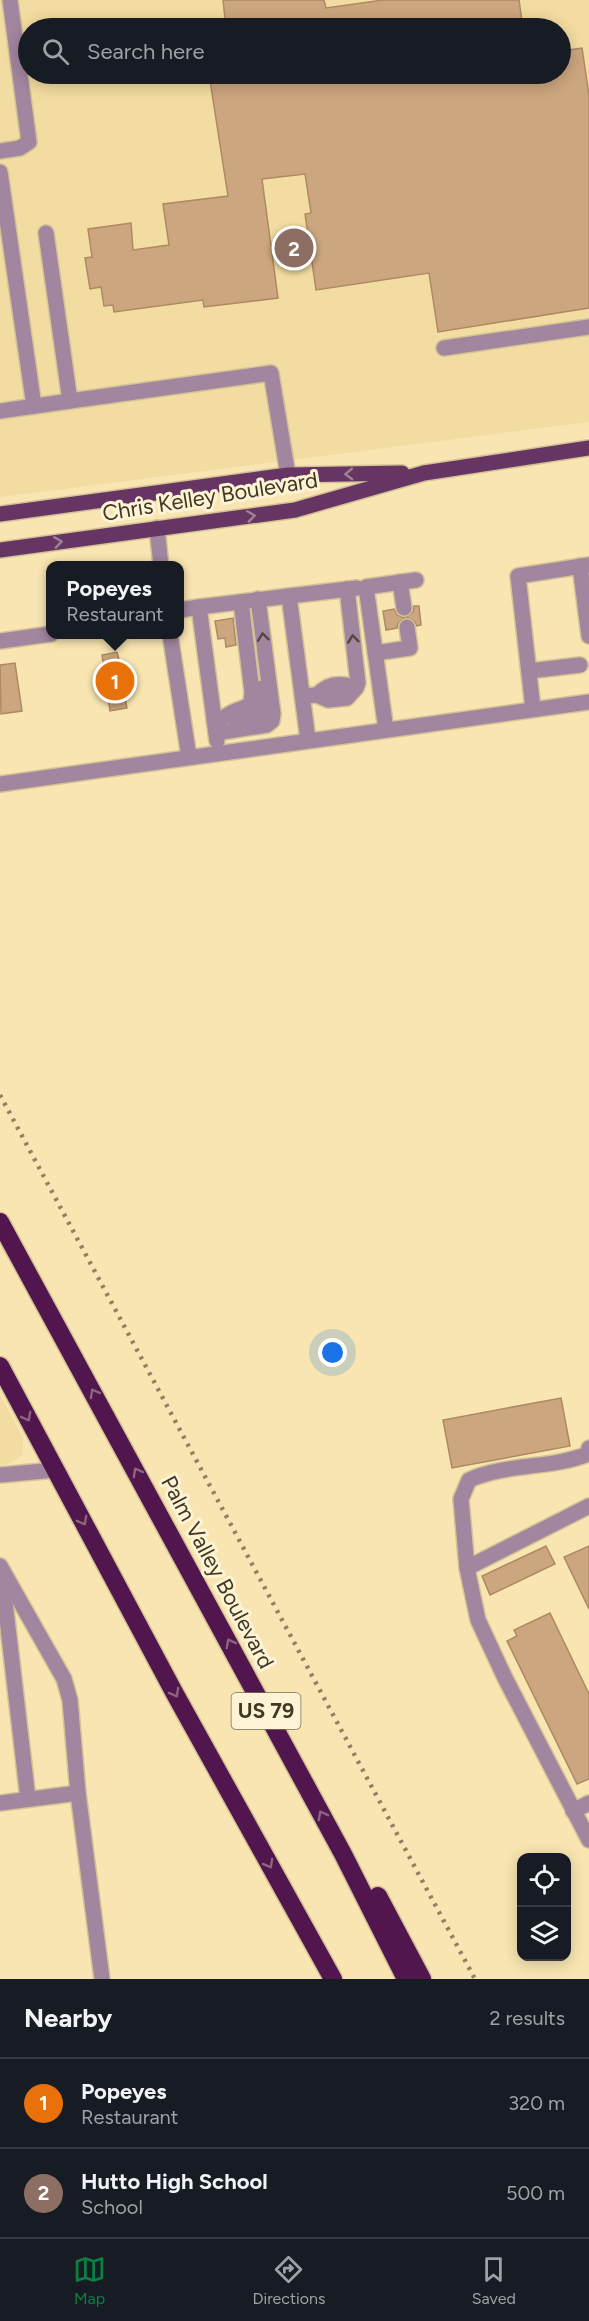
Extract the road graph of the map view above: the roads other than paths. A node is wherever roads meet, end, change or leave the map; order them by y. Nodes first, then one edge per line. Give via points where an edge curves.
1 (10, 0) edge
2 (18, 60) edge
3 (21, 84) edge
4 (0, 151) edge
5 (0, 172) edge
6 (46, 233) dead end
7 (589, 327) edge
8 (444, 348) dead end
9 (70, 401) junction
10 (34, 406) junction
11 (0, 411) edge
12 (589, 448) edge
13 (424, 472) junction
14 (288, 475) junction
15 (0, 514) edge
16 (157, 528) junction
17 (0, 550) edge
18 (160, 561) edge
19 (585, 566) edge
20 (366, 587) junction
21 (347, 589) junction
22 (289, 596) junction
23 (258, 599) junction
24 (241, 602) junction
25 (198, 608) junction
26 (405, 608) dead end
27 (184, 610) edge
28 (407, 627) dead end
29 (46, 635) edge
30 (589, 636) edge
31 (171, 639) edge
32 (0, 641) edge
33 (375, 653) junction
34 (580, 665) dead end
35 (529, 671) junction
36 (310, 695) junction
37 (589, 702) edge
38 (533, 709) junction
39 (219, 724) junction
40 (386, 730) junction
41 (308, 740) junction
42 (219, 753) junction
43 (189, 757) junction
44 (0, 784) edge
45 (0, 1222) edge
46 (0, 1366) edge
47 (589, 1452) edge
48 (55, 1470) junction
49 (0, 1475) edge
50 (589, 1506) edge
51 (1, 1567) edge
52 (467, 1568) junction
53 (78, 1793) junction
54 (28, 1799) junction
55 (0, 1803) edge
56 (589, 1803) edge
57 (573, 1811) junction
58 (589, 1840) edge
59 (343, 1854) junction
60 (102, 1979) edge
61 (333, 1979) edge
62 (406, 1979) edge
63 (422, 1979) edge

1 - 2 street
3 - 4 street via 29,142 20,148
5 - 10 street
6 - 9 street
7 - 8 street
9 - 10 street
9 - 14 street via 271,373
10 - 11 street
12 - 13 main road, Chris Kelley Boulevard
13 -> 14 main road, Chris Kelley Boulevard
16 -> 13 main road, Chris Kelley Boulevard via 295,510
14 - 15 main road, Chris Kelley Boulevard
17 -> 16 main road, Chris Kelley Boulevard
16 - 18 street
19 - 30 street
19 - 35 street via 518,576
20 - 21 street
20 - 26 street via 408,581
20 - 33 street
21 - 22 street
36 -> 21 street via 328,700 347,698 358,683
22 - 23 street
22 - 36 street
23 - 24 street
39 -> 23 street via 267,725 272,721
24 - 25 street
24 - 39 street via 251,703
25 - 27 street
25 - 39 street
28 - 33 street via 410,648
29 - 32 street
31 - 43 street
33 - 40 street
34 - 35 street
35 - 38 street
36 - 41 street
37 - 38 street
38 - 40 street
39 - 42 street
40 - 41 street
41 - 42 street
42 - 43 street
43 - 44 street
59 -> 45 highway, Palm Valley Boulevard / US 79
46 -> 48 highway, US 79
47 - 52 street via 568,1462 488,1471 469,1480 460,1499
48 - 49 street
48 -> 61 highway, US 79
50 - 52 street
51 - 53 street via 64,1679 70,1700
51 - 54 street
52 - 57 street via 478,1620
53 - 54 street
53 - 60 street
54 - 55 street
56 - 57 street
57 - 58 street
59 - 62 highway, Palm Valley Boulevard / US 79
59 - 63 highway via 373,1887

